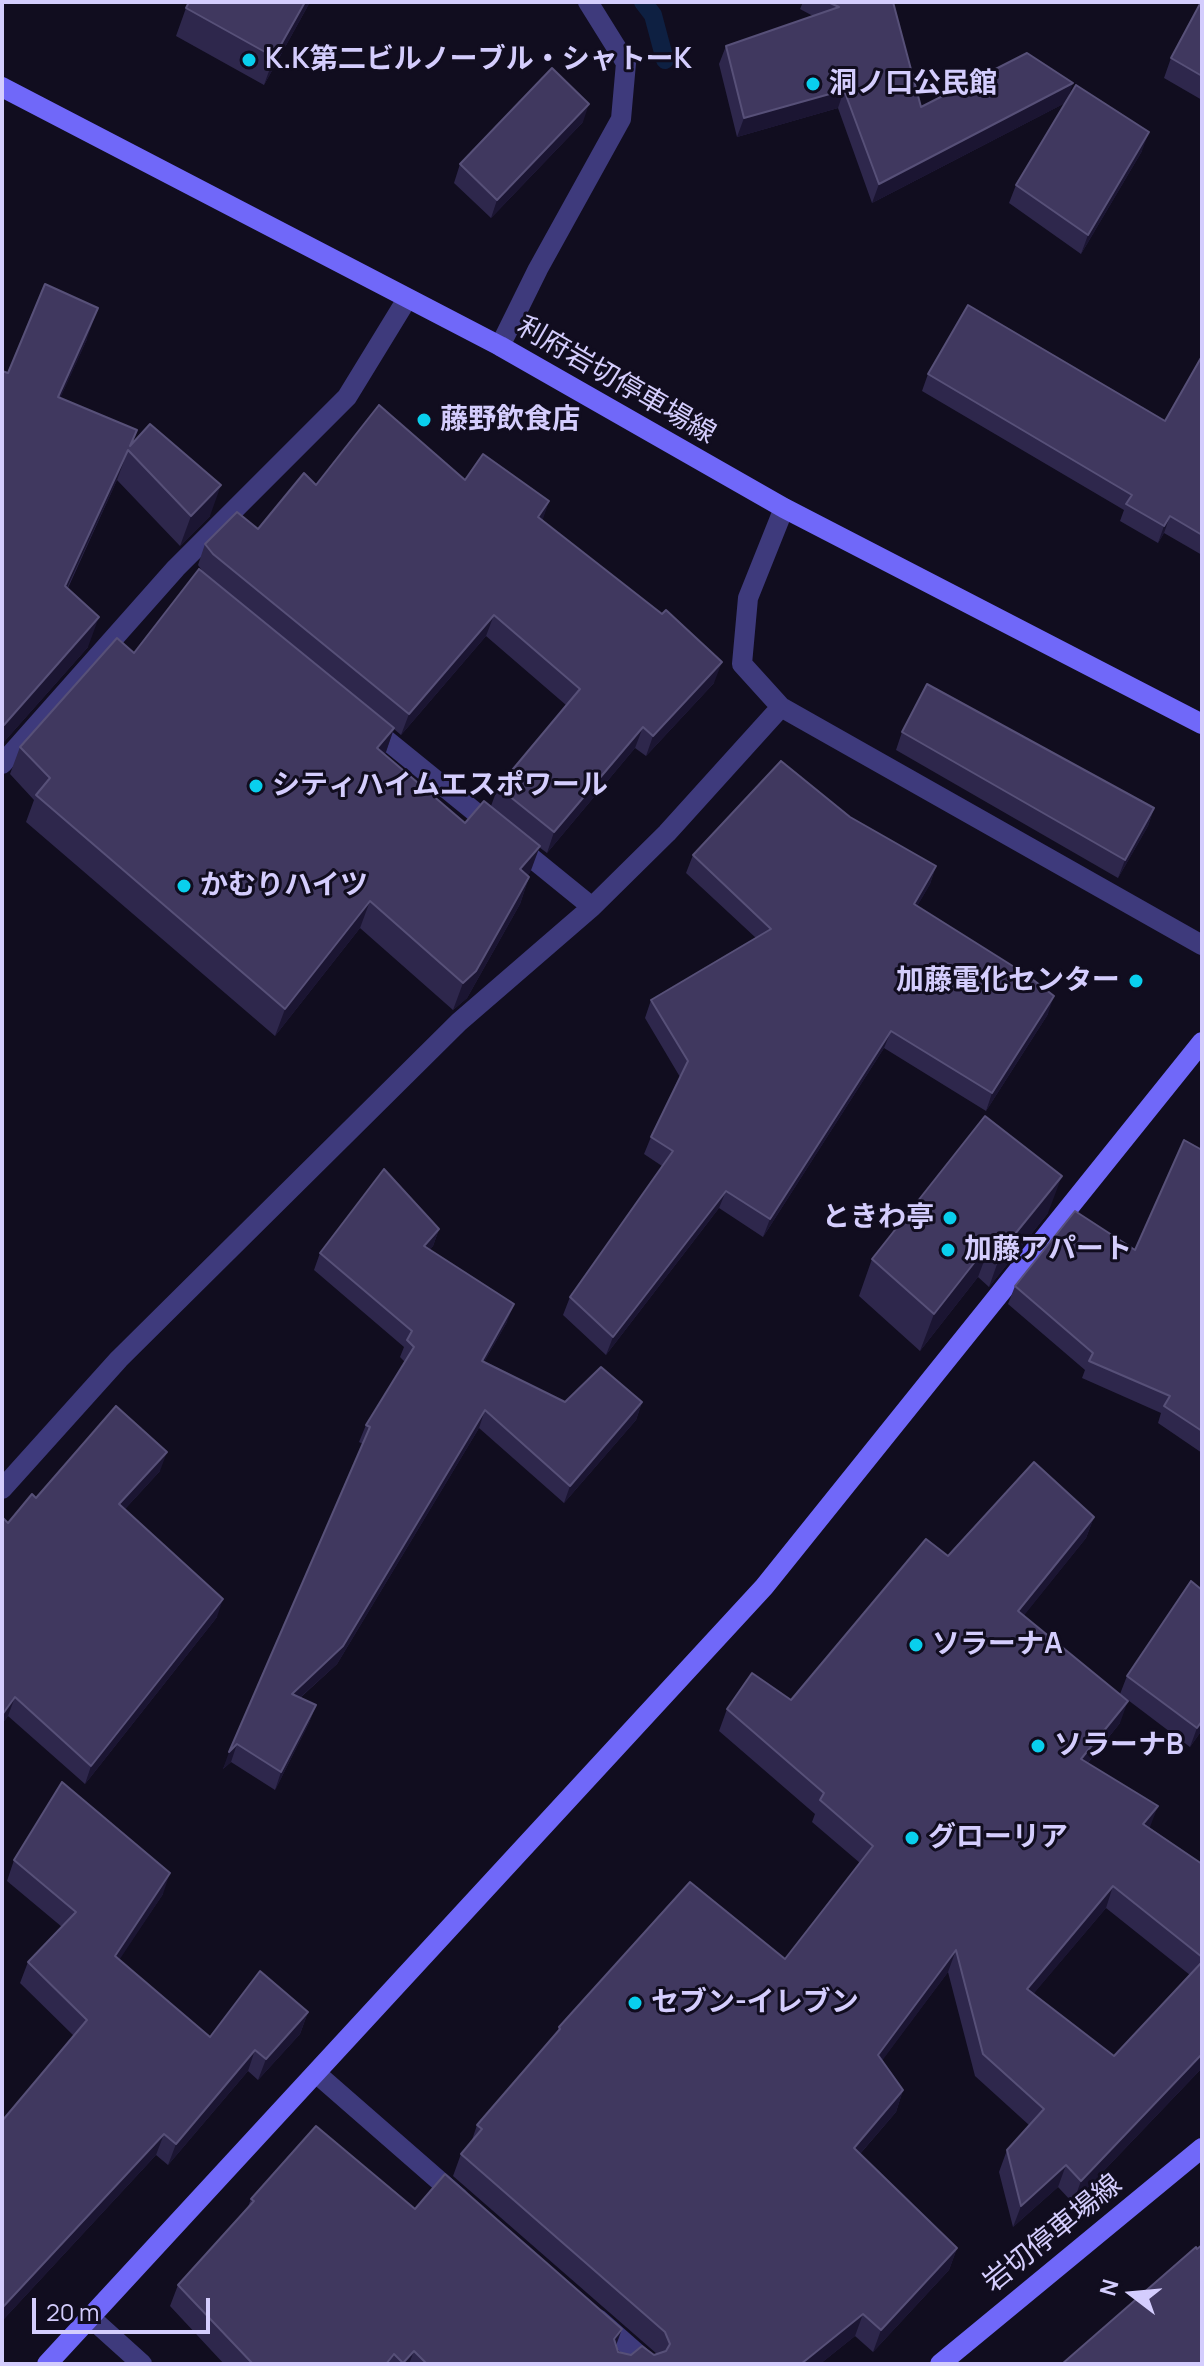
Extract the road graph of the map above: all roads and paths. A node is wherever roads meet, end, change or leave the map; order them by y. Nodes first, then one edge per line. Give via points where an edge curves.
1 (588, 2) edge
2 (2, 87) edge
3 (407, 299) junction
4 (500, 346) junction
5 (784, 508) junction
6 (781, 707) junction
7 (347, 708) edge
8 (1202, 724) edge
9 (2, 764) edge
10 (592, 907) junction
11 (1202, 945) edge
12 (1202, 1042) edge
13 (2, 1489) edge
14 (317, 2074) junction
15 (1202, 2148) edge
16 (470, 2207) edge
17 (587, 2309) edge
18 (91, 2318) junction
19 (634, 2359) edge
20 (47, 2364) edge
21 (142, 2364) edge
22 (940, 2364) edge

1 - 4 street via 626,63 621,119
2 - 3 street, 利府岩切停車場線
3 - 4 street, 利府岩切停車場線
3 - 9 street via 347,397
4 - 5 street, 利府岩切停車場線
5 - 6 street via 748,598 742,664
5 - 8 street, 利府岩切停車場線
6 - 10 street
6 - 11 street
7 - 10 street
10 - 13 street via 448,1033 119,1359
12 - 14 street via 764,1587
14 - 16 street
14 - 18 street
15 - 22 street, 岩切停車場線
17 - 19 street
18 - 20 street
18 - 21 street

